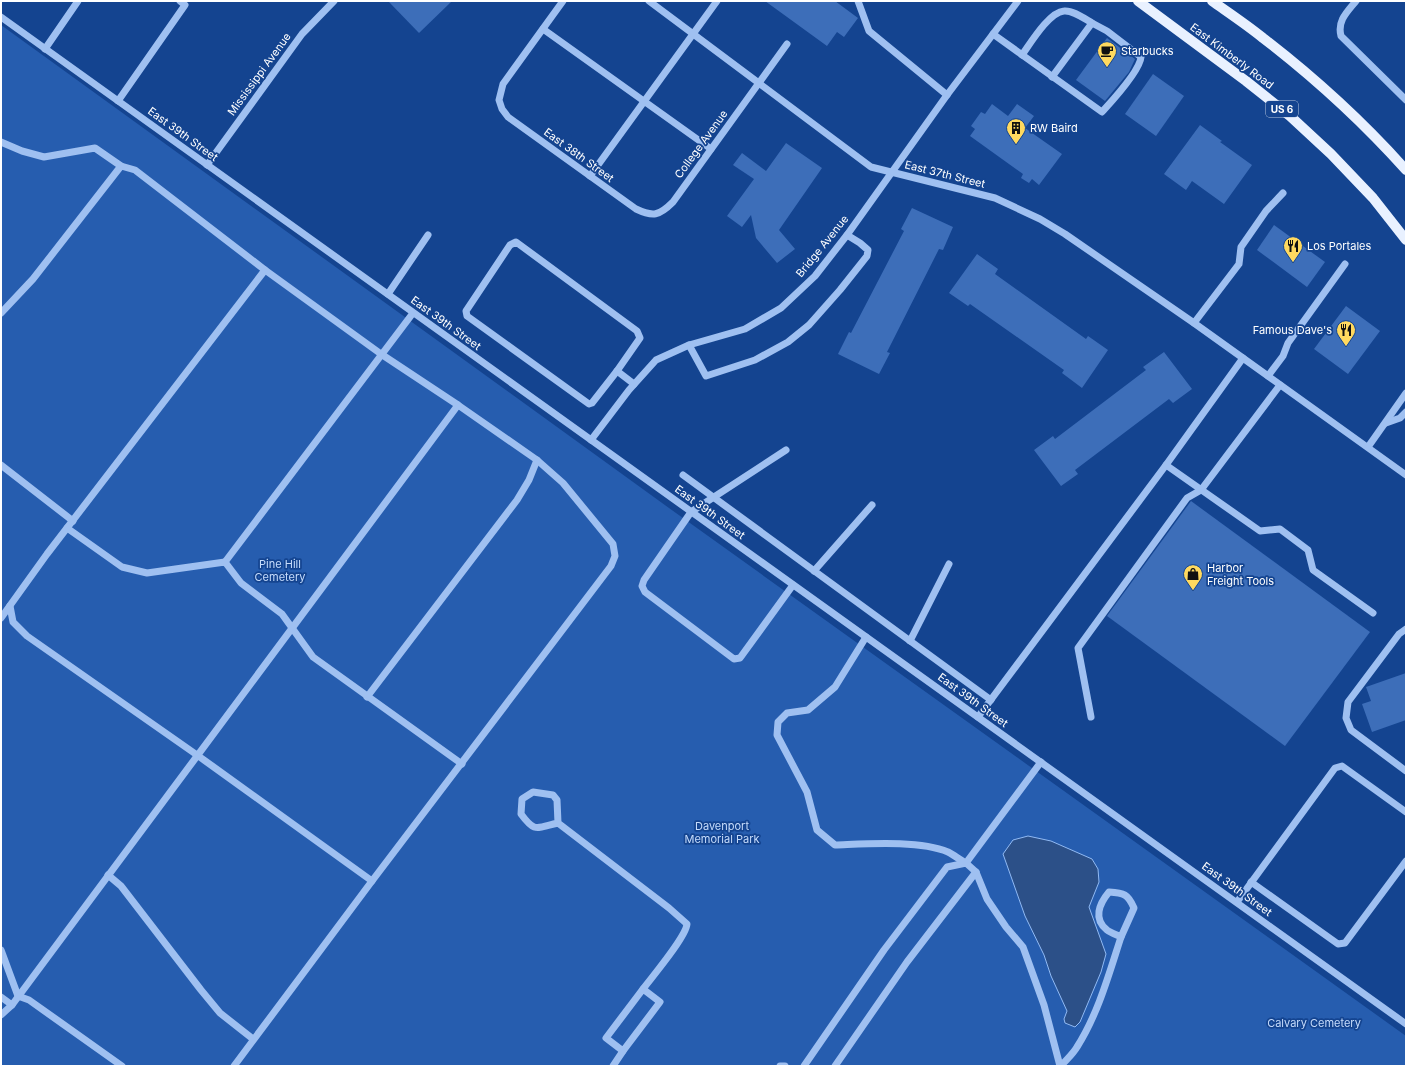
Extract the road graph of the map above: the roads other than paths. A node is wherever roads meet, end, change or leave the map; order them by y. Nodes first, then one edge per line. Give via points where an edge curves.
1 (78, 1) edge
2 (180, 1) edge
3 (334, 1) edge
4 (563, 1) edge
5 (649, 1) edge
6 (717, 1) edge
7 (858, 1) edge
8 (1018, 1) edge
9 (1138, 1) edge
10 (1212, 1) edge
11 (1356, 1) edge
12 (1, 17) edge
13 (1092, 23) junction
14 (543, 29) junction
15 (693, 34) junction
16 (993, 34) junction
17 (787, 44) dead end
18 (45, 49) junction
19 (1022, 55) junction
20 (1052, 77) junction
21 (759, 82) junction
22 (947, 95) junction
23 (1406, 100) edge
24 (118, 101) junction
25 (645, 101) junction
26 (1, 142) edge
27 (711, 148) junction
28 (207, 165) junction
29 (121, 166) junction
30 (1406, 170) edge
31 (892, 172) junction
32 (590, 176) junction
33 (1283, 193) dead end
34 (656, 215) joint
35 (428, 235) dead end
36 (847, 235) junction
37 (1406, 240) edge
38 (1345, 264) dead end
39 (265, 270) junction
40 (388, 294) junction
41 (2, 311) edge
42 (413, 313) junction
43 (1194, 323) junction
44 (690, 345) junction
45 (381, 354) junction
46 (1243, 358) junction
47 (617, 371) junction
48 (1268, 376) junction
49 (634, 384) junction
50 (1280, 385) junction
51 (1406, 393) edge
52 (458, 405) junction
53 (1406, 412) edge
54 (1386, 423) junction
55 (591, 440) junction
56 (1368, 447) junction
57 (786, 450) dead end
58 (537, 460) junction
59 (1, 465) edge
60 (1166, 465) junction
61 (683, 475) dead end
62 (1406, 475) edge
63 (1201, 490) junction
64 (713, 498) junction
65 (872, 505) dead end
66 (691, 512) junction
67 (73, 521) junction
68 (67, 528) junction
69 (225, 562) junction
70 (949, 564) dead end
71 (814, 571) junction
72 (793, 585) junction
73 (10, 606) junction
74 (1373, 613) dead end
75 (1, 618) edge
76 (292, 629) junction
77 (1406, 629) edge
78 (866, 637) junction
79 (910, 641) junction
80 (367, 697) junction
81 (991, 700) junction
82 (978, 717) junction
83 (1091, 717) dead end
84 (198, 755) junction
85 (1041, 762) junction
86 (462, 764) junction
87 (1406, 771) edge
88 (1406, 812) edge
89 (558, 823) junction
90 (1406, 861) edge
91 (966, 863) junction
92 (976, 872) junction
93 (108, 875) junction
94 (372, 881) junction
95 (1251, 882) junction
96 (1237, 902) junction
97 (1121, 938) junction
98 (1, 950) edge
99 (643, 989) junction
100 (18, 996) junction
101 (1, 997) edge
102 (12, 1005) junction
103 (1, 1015) edge
104 (1406, 1024) edge
105 (253, 1039) junction
106 (623, 1051) junction
107 (122, 1066) edge
108 (234, 1066) edge
109 (613, 1066) edge
110 (780, 1066) edge
111 (784, 1066) edge
112 (804, 1066) edge
113 (835, 1066) edge
114 (1061, 1066) edge

1 - 18 street
2 - 24 street via 184,5
3 - 28 street, Mississippi Avenue via 302,34
4 - 14 street
5 - 15 street, East 37th Street
6 - 15 street
7 - 22 street via 870,31
8 - 16 street, Bridge Avenue
9 - 37 main road, East Kimberly Road / US 6 via 1290,116 1373,198
10 - 30 main road via 1309,76 1383,144
11 - 23 street via 1342,20 1341,36
12 - 18 street, East 39th Street
13 - 19 street via 1071,12 1056,14 1047,21
13 - 20 street
13 - 20 street via 1107,30 1141,57 1140,63 1125,85 1102,112
14 - 25 street
14 - 32 street, East 38th Street via 503,84 498,100 508,117
15 - 21 street, East 37th Street
15 - 25 street
16 - 19 street
16 - 22 street, Bridge Avenue
17 - 21 street, College Avenue
18 - 24 street, East 39th Street
19 - 20 street
21 - 27 street, College Avenue
21 - 31 street, East 37th Street via 871,167
22 - 31 street, Bridge Avenue
24 - 28 street, East 39th Street
25 - 27 street
25 - 32 street
26 - 29 street via 44,158 95,148
27 - 34 street, College Avenue via 673,202 666,210
28 - 40 street, East 39th Street
29 - 39 street via 135,170
29 - 41 street via 33,280
31 - 36 street, Bridge Avenue
31 - 43 street, East 37th Street via 995,198 1040,219
32 - 34 street, East 38th Street via 636,210
33 - 43 street via 1266,211 1241,247 1239,264
35 - 40 street
36 - 44 street, Bridge Avenue via 815,276 781,308 745,329
36 - 44 street via 868,250 867,256 809,326 788,342 755,360 706,376
38 - 48 street via 1288,343 1283,356
39 - 45 street
39 - 67 street
40 - 42 street, East 39th Street
42 - 45 street
42 - 55 street, East 39th Street
43 - 46 street, East 37th Street
44 - 49 street, Bridge Avenue via 656,360
45 - 52 street
45 - 69 street
46 - 48 street, East 37th Street
46 - 60 street
47 - 47 street via 640,338 637,331 516,242 510,244 466,311 467,316 588,404 592,403
47 - 49 street
48 - 50 street, East 37th Street
49 - 55 street, Bridge Avenue
50 - 56 street, East 37th Street
50 - 63 street
51 - 54 street
52 - 58 street
52 - 76 street
53 - 54 street via 1400,418
54 - 56 street
55 - 66 street, East 39th Street
56 - 62 street, East 37th Street
57 - 64 street
58 - 80 street via 517,500
58 - 86 street via 563,483 613,544 615,556 611,566
59 - 67 street
60 - 63 street
60 - 81 street
61 - 64 street
63 - 74 street via 1260,531 1280,529 1308,550 1313,570
63 - 83 street via 1187,498 1078,648
64 - 66 street
64 - 71 street
65 - 71 street
66 - 72 street, East 39th Street
66 - 72 street via 642,586 645,592 734,659 740,658
67 - 68 street
68 - 69 street via 122,566 147,572
68 - 73 street
69 - 76 street via 241,583 282,614
70 - 79 street
71 - 79 street
72 - 78 street, East 39th Street
73 - 75 street
73 - 84 street via 13,622 27,636
76 - 80 street via 312,657
76 - 84 street
77 - 87 street via 1399,634 1348,702 1346,718 1351,730
78 - 82 street, East 39th Street
78 - 91 street via 835,687 808,710 788,712 778,722 777,735 807,792 818,830 835,845 897,844 930,847 948,852
79 - 81 street
80 - 86 street
81 - 82 street
82 - 85 street, East 39th Street
84 - 93 street
84 - 94 street
85 - 91 street
85 - 96 street, East 39th Street
86 - 94 street
88 - 95 street via 1342,766 1335,768
89 - 89 street via 557,800 552,795 533,792 522,799 521,814 530,826 535,828
89 - 99 street via 687,924 687,929 680,940
90 - 95 street via 1345,943 1338,944
91 - 92 street
91 - 112 street via 947,866 884,950
92 - 113 street via 906,962
92 - 114 street via 987,899 1023,948 1044,1005
93 - 100 street
93 - 105 street via 122,886 220,1013
94 - 105 street
95 - 96 street
96 - 104 street, East 39th Street
97 - 97 street via 1134,908 1130,898 1121,893 1109,892 1101,901 1098,912 1100,922
97 - 114 street via 1091,1020 1076,1048
98 - 100 street
99 - 106 street via 660,1002
99 - 106 street via 606,1038
100 - 102 street
100 - 107 street via 28,1000
101 - 102 street
102 - 103 street
105 - 108 street
106 - 109 street
110 - 111 street

